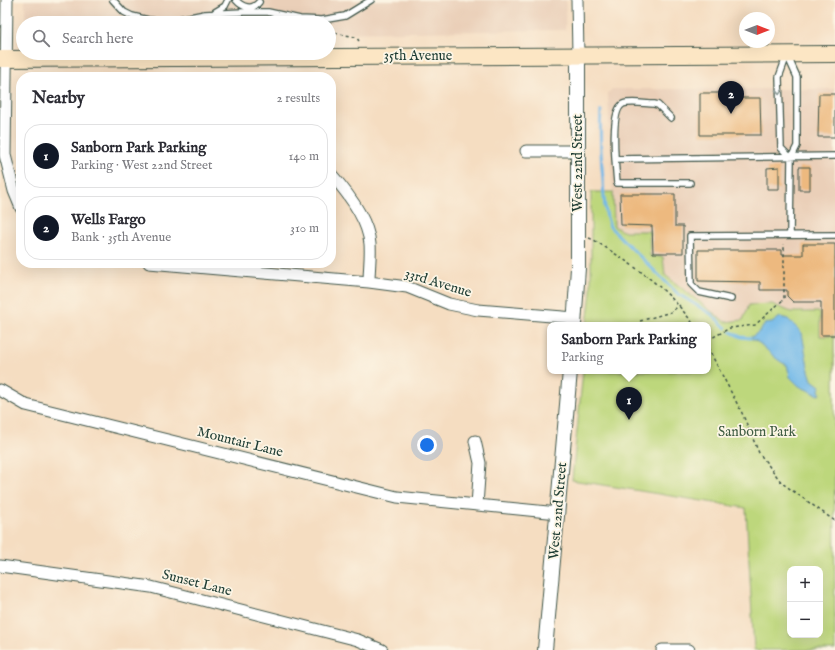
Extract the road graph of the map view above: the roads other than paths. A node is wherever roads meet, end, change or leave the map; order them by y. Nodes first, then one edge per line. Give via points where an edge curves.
1 (7, 0) edge
2 (113, 0) edge
3 (228, 0) edge
4 (236, 0) edge
5 (371, 0) edge
6 (577, 0) edge
7 (259, 1) edge
8 (268, 12) junction
9 (213, 13) junction
10 (138, 16) edge
11 (192, 16) edge
12 (289, 16) edge
13 (336, 18) edge
14 (835, 54) edge
15 (578, 55) junction
16 (787, 55) junction
17 (336, 57) edge
18 (3, 59) edge
19 (16, 59) edge
20 (671, 118) dead end
21 (526, 151) dead end
22 (578, 151) junction
23 (835, 156) edge
24 (791, 158) junction
25 (615, 159) junction
26 (336, 180) edge
27 (690, 182) dead end
28 (16, 196) edge
29 (790, 235) junction
30 (835, 235) edge
31 (207, 268) edge
32 (369, 282) junction
33 (730, 299) dead end
34 (574, 322) edge
35 (570, 374) edge
36 (0, 390) edge
37 (475, 441) dead end
38 (477, 505) junction
39 (558, 513) junction
40 (0, 566) edge
41 (382, 650) edge
42 (545, 650) edge
43 (662, 650) edge
44 (689, 650) edge

1 - 18 street
2 - 10 lane via 124,12
3 - 9 lane via 222,9
4 - 7 lane via 241,6 248,7 253,7
5 - 13 lane via 345,16
6 - 15 street, West 22nd Street
7 - 8 lane via 262,9
8 - 9 lane
8 - 12 lane
9 - 11 lane
14 - 16 main road, 35th Avenue
15 - 16 main road, 35th Avenue
15 - 17 main road, 35th Avenue
15 - 22 street, West 22nd Street
16 - 24 lane via 797,77 797,146
16 -> 24 lane via 779,77 781,148
18 - 19 main road, 35th Avenue
18 - 28 street via 5,155
20 - 25 lane via 658,105 621,105 617,109 615,120
21 - 22 street
22 - 34 street, West 22nd Street via 578,268
23 - 24 lane
24 - 25 lane
24 - 29 lane
25 - 27 lane via 617,183
26 - 32 street via 365,225 370,243
29 - 30 lane
29 - 33 lane via 690,236 691,284 699,292
31 - 32 street, 33rd Avenue
32 - 34 street, 33rd Avenue via 407,287 449,304 478,310
35 - 39 street, West 22nd Street
36 - 38 street, Mountair Lane via 26,405 397,497
37 - 38 street via 480,463
38 - 39 street, Mountair Lane
39 - 42 street, West 22nd Street
40 - 41 street, Sunset Lane via 151,587 358,640
43 - 44 street

